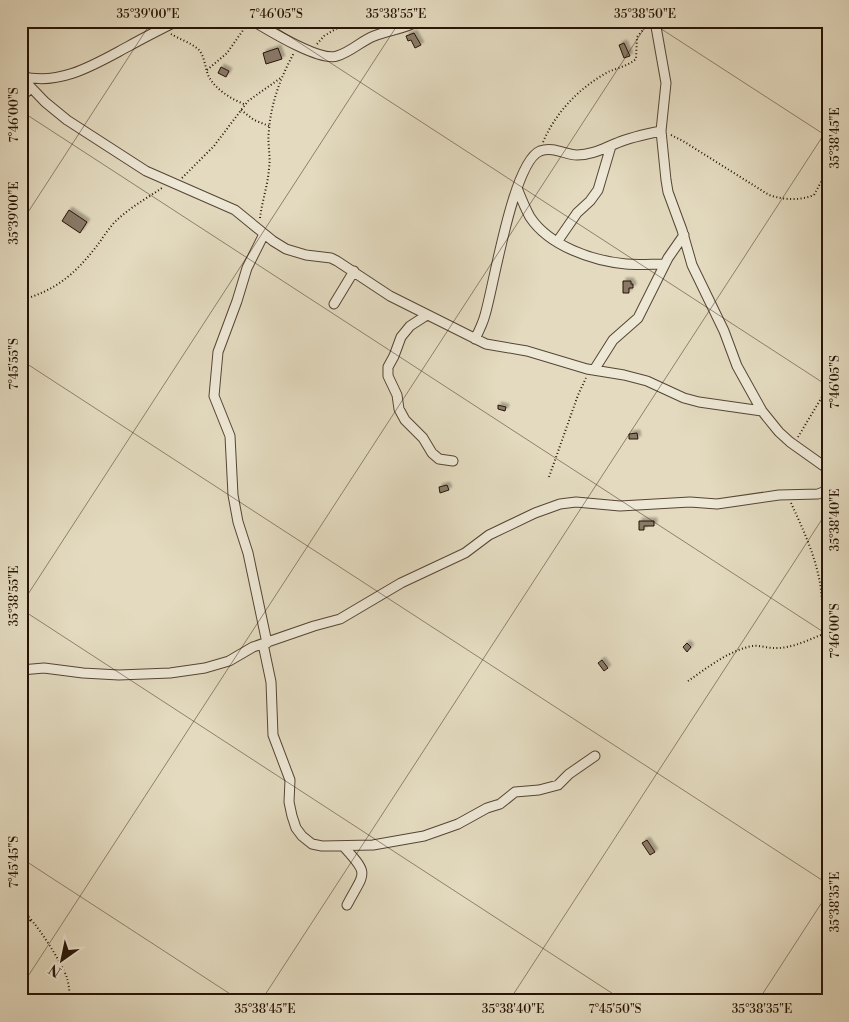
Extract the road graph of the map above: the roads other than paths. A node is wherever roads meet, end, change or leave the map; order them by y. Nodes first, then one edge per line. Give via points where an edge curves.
1 (177, 21) edge
2 (252, 21) edge
3 (418, 21) edge
4 (653, 21) edge
5 (21, 76) edge
6 (31, 88) junction
7 (21, 97) edge
8 (661, 131) junction
9 (611, 146) junction
10 (517, 188) junction
11 (261, 232) junction
12 (684, 235) junction
13 (557, 242) junction
14 (665, 264) junction
15 (354, 271) junction
16 (334, 304) dead end
17 (427, 315) junction
18 (475, 339) junction
19 (593, 370) junction
20 (762, 411) junction
21 (453, 461) dead end
22 (828, 469) edge
23 (828, 490) edge
24 (265, 643) junction
25 (21, 670) edge
26 (594, 756) dead end
27 (343, 846) junction
28 (347, 905) dead end

1 - 5 street via 79,71 44,80
2 - 3 street via 312,53 335,57 372,37
4 - 8 street via 666,83
5 - 6 street
6 - 7 street
6 - 11 street via 88,135 146,171 235,210
8 - 9 street
8 - 12 street via 668,192
9 - 10 street via 586,154 574,155 558,150 539,152
9 - 13 street via 598,190 576,213
10 - 13 street via 531,218
10 - 18 street via 485,316
11 - 15 street via 286,249 331,258
11 - 24 street via 218,352 214,396 230,436 233,495
12 - 14 street
12 - 20 street via 692,264 737,366
13 - 14 street via 574,251 610,261
14 - 19 street via 638,318 613,340
15 - 16 street
15 - 17 street via 390,296
17 - 18 street
17 - 21 street via 401,336 388,367 388,376 405,420 439,458
18 - 19 street
19 - 20 street via 647,381 698,402
20 - 22 street via 790,442
23 - 24 street via 818,494 787,494 717,504 560,504 490,535 465,553 400,583 340,618
24 - 25 street via 205,668 170,673 119,675 44,668
24 - 27 street via 272,682 273,735 290,780 289,802 296,828 312,844
26 - 27 street via 558,785 515,792 500,804 451,827 424,836 373,845
27 - 28 street via 357,861 362,874 361,882

